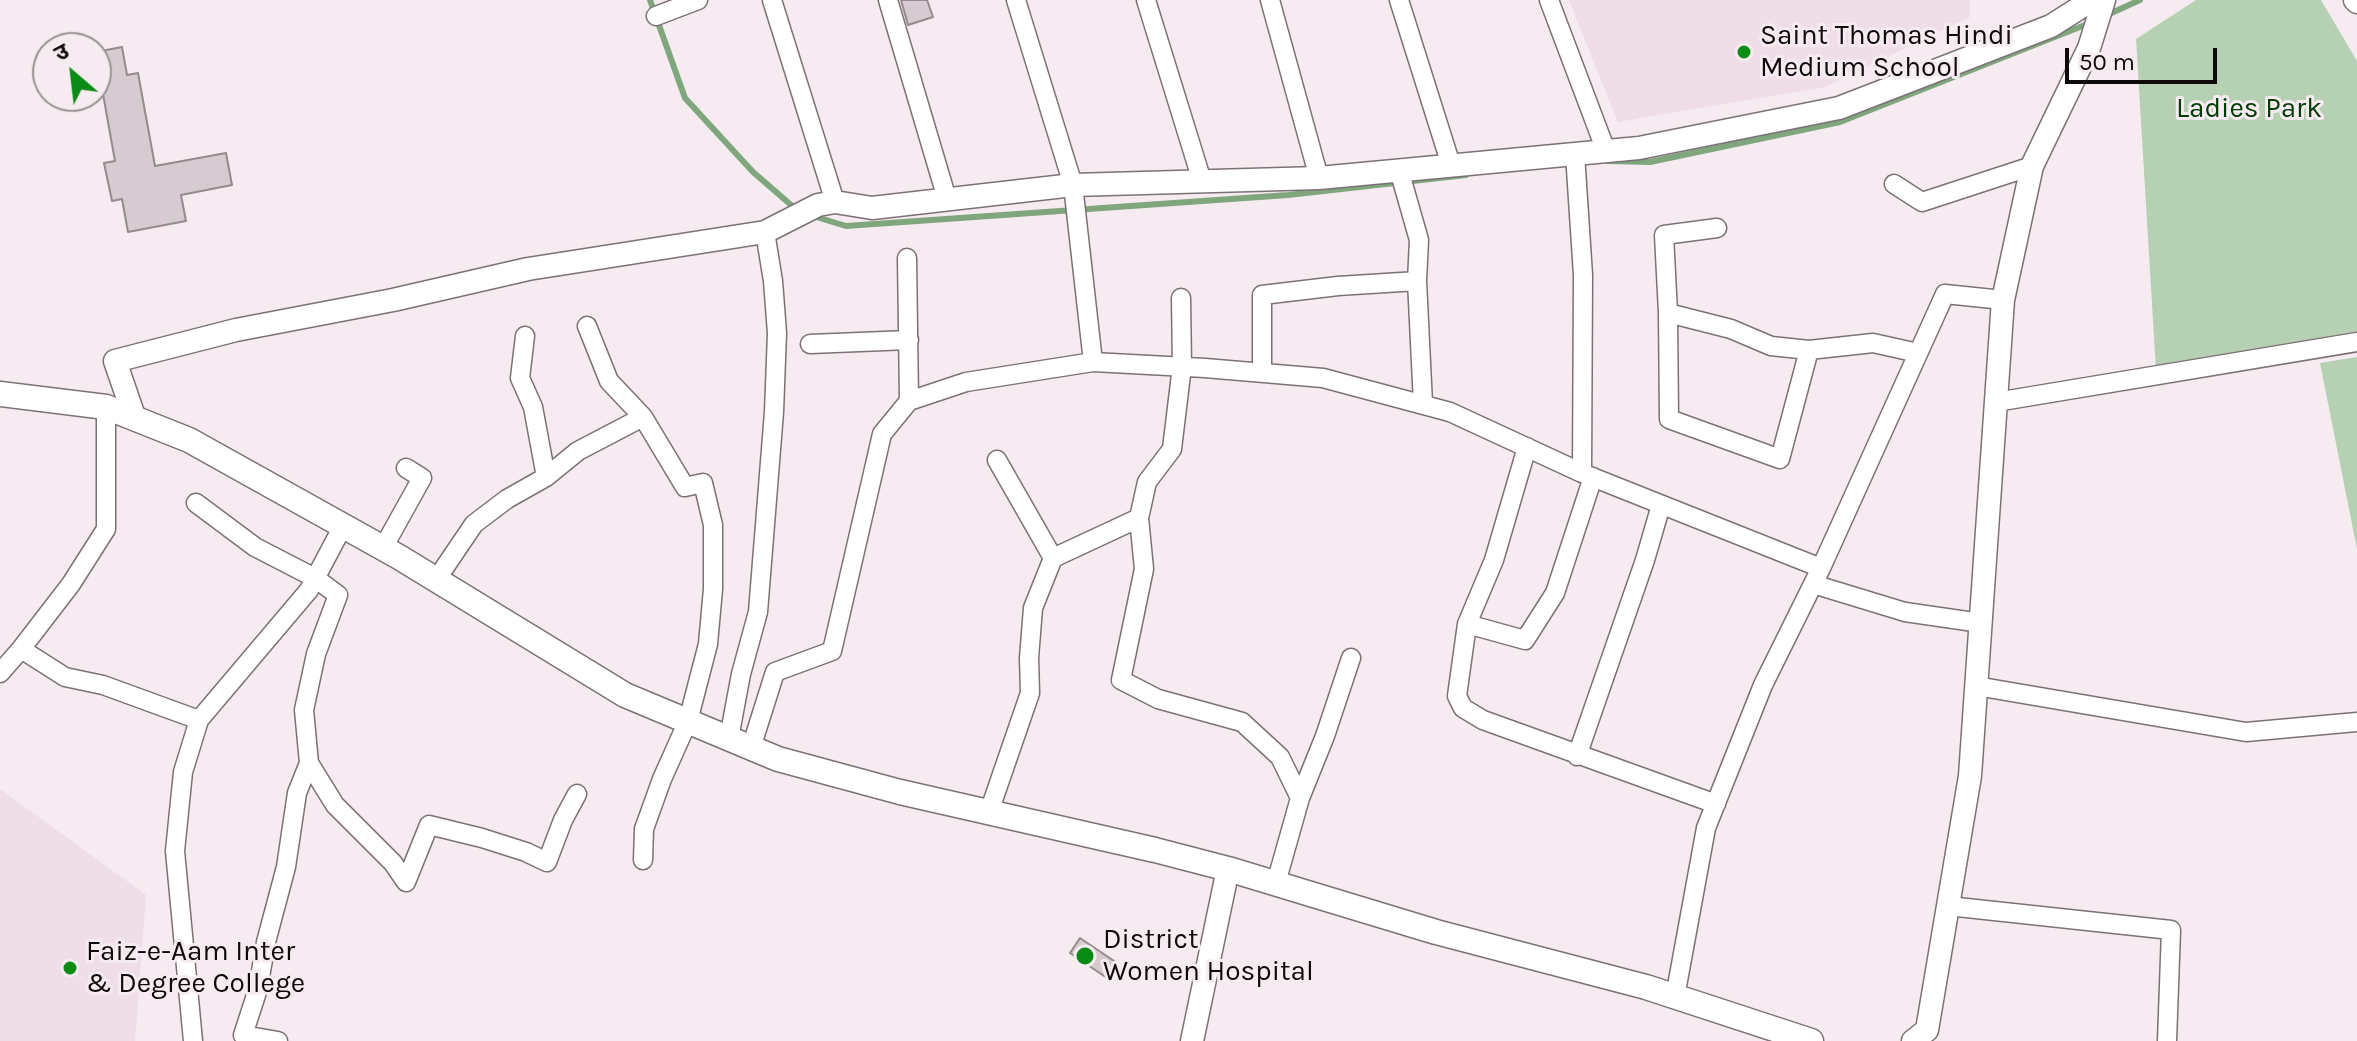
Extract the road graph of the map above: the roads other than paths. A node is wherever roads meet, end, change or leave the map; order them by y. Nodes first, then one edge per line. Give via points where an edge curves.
1 (698, 0) edge
2 (772, 0) edge
3 (888, 0) edge
4 (1016, 0) edge
5 (1146, 0) edge
6 (1270, 0) edge
7 (1399, 0) edge
8 (1549, 0) edge
9 (2092, 0) edge
10 (2104, 0) edge
11 (656, 16) dead end
12 (1606, 151) junction
13 (1575, 156) junction
14 (1451, 165) junction
15 (2032, 166) junction
16 (1399, 170) junction
17 (1319, 178) junction
18 (1202, 181) junction
19 (1894, 184) dead end
20 (1073, 185) junction
21 (947, 199) junction
22 (827, 204) junction
23 (774, 228) junction
24 (1717, 228) dead end
25 (907, 258) dead end
26 (1417, 281) junction
27 (1181, 298) dead end
28 (2003, 300) junction
29 (1668, 313) junction
30 (587, 326) dead end
31 (525, 336) dead end
32 (909, 340) junction
33 (2357, 342) edge
34 (810, 344) dead end
35 (1809, 350) junction
36 (1918, 353) junction
37 (1093, 362) junction
38 (1182, 366) junction
39 (1262, 372) junction
40 (0, 394) edge
41 (909, 401) junction
42 (1996, 402) junction
43 (1423, 404) junction
44 (106, 407) junction
45 (643, 417) junction
46 (135, 419) junction
47 (1527, 447) junction
48 (997, 460) dead end
49 (406, 468) dead end
50 (1588, 475) junction
51 (546, 477) junction
52 (196, 503) dead end
53 (1661, 505) junction
54 (1139, 518) junction
55 (343, 526) junction
56 (383, 548) junction
57 (1053, 558) junction
58 (1817, 576) junction
59 (315, 578) junction
60 (436, 580) junction
61 (1981, 623) junction
62 (1467, 624) junction
63 (21, 649) junction
64 (1351, 658) dead end
65 (0, 673) edge
66 (1976, 686) junction
67 (199, 720) junction
68 (688, 721) junction
69 (2357, 722) edge
70 (729, 738) junction
71 (751, 748) junction
72 (1577, 756) junction
73 (309, 763) junction
74 (577, 794) dead end
75 (1300, 798) junction
76 (1716, 804) junction
77 (989, 812) junction
78 (643, 860) dead end
79 (1228, 869) junction
80 (1276, 883) junction
81 (1948, 906) junction
82 (1675, 997) junction
83 (193, 1041) edge
84 (278, 1041) edge
85 (1192, 1041) edge
86 (1811, 1041) edge
87 (1913, 1041) edge
88 (2167, 1041) edge

1 - 11 street
2 - 22 street
3 - 21 street
4 - 20 street
5 - 18 street
6 - 17 street
7 - 14 street
8 - 12 street
9 - 12 street via 2051,26 1839,108
10 - 15 street via 2089,48
12 - 13 street
13 - 14 street
13 - 50 street
14 - 16 street
15 - 19 street via 1922,202
15 - 28 street
16 - 17 street
16 - 26 street via 1419,240
17 - 18 street
18 - 20 street
20 - 21 street
20 - 37 street
21 - 22 street via 872,208
22 - 23 street
23 - 46 street via 528,269 115,361
23 - 70 street via 774,412 758,612
24 - 29 street via 1664,235
25 - 32 street
26 - 39 street via 1262,295
26 - 43 street
27 - 38 street
28 - 36 street via 1945,294
28 - 42 street
29 - 35 street via 1771,346
29 - 35 street via 1669,419 1780,459
30 - 45 street via 609,381
31 - 51 street via 520,378 533,407
32 - 34 street
32 - 41 street
33 - 42 street
35 - 36 street via 1873,343
36 - 58 street
37 - 38 street
37 - 41 street via 966,382
38 - 39 street
38 - 54 street via 1172,449 1147,482
39 - 43 street via 1323,378
40 - 44 main road
41 - 71 street via 882,434 832,651 775,672
42 - 61 street
43 - 47 street
44 - 46 main road
44 - 63 street via 106,529
45 - 51 street via 578,451
45 - 68 street via 685,487 703,483 713,525 708,644
46 - 55 main road via 189,440
47 - 50 street
47 - 62 street via 1494,560
48 - 57 street
49 - 56 street via 422,478
50 - 53 street
50 - 62 street via 1555,593 1525,640
51 - 60 street via 474,524
52 - 59 street via 255,547
53 - 58 street
53 - 72 street
54 - 57 street
54 - 75 street via 1144,569 1121,680 1158,699 1242,722 1280,757
55 - 56 main road
55 - 59 street
56 - 60 main road
57 - 77 street via 1033,608 1030,693
58 - 61 street via 1905,612
58 - 76 street via 1763,685
59 - 67 street
59 - 73 street via 338,595 316,654 304,710
60 - 68 main road via 625,695
61 - 66 street
62 - 72 street via 1457,696 1463,708
63 - 65 street
63 - 67 street via 65,677
64 - 75 street
66 - 69 street via 2246,732
66 - 81 street via 1970,776
67 - 83 street via 183,772 175,851
68 - 70 main road
68 - 78 street via 644,829
70 - 71 main road
71 - 77 main road
72 - 76 street
73 - 74 street via 335,805 406,882 429,825 547,862
73 - 84 street via 297,793 286,867 243,1035
75 - 80 street
76 - 82 street via 1706,828
77 - 79 main road
79 - 80 main road
79 - 85 street
80 - 82 main road
81 - 87 street via 1927,1030
81 - 88 street via 2171,930
82 - 86 main road

